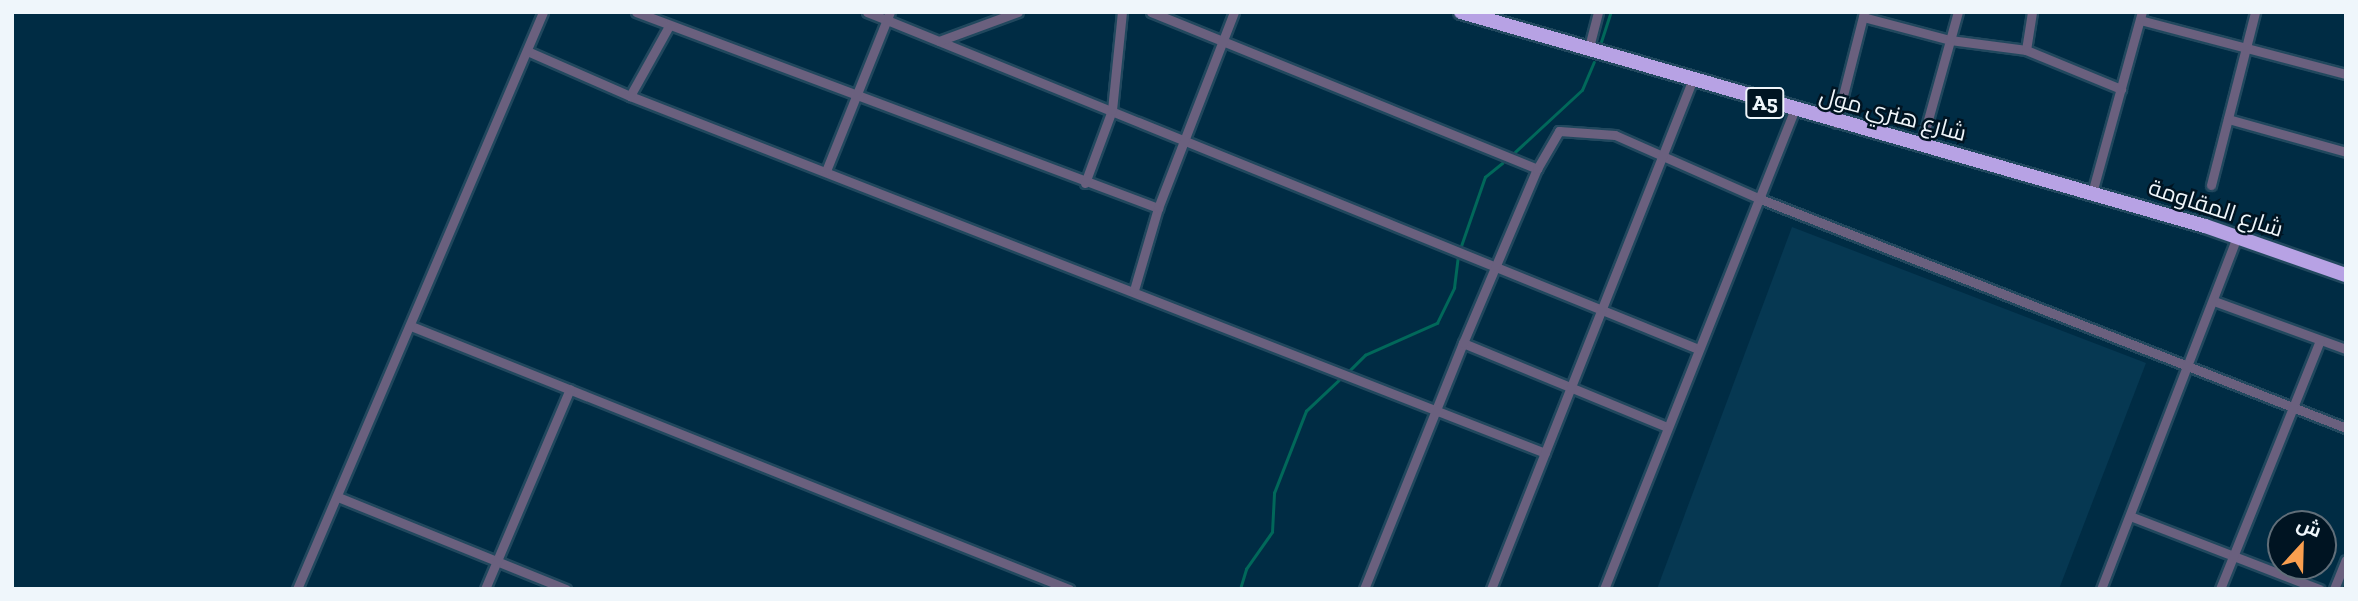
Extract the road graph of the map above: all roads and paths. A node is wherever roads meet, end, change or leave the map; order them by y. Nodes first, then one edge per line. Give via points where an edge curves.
1 (543, 12) edge
2 (636, 12) edge
3 (867, 12) edge
4 (1018, 12) edge
5 (1122, 12) edge
6 (1151, 12) edge
7 (1234, 12) edge
8 (1461, 12) edge
9 (1598, 12) edge
10 (1958, 12) edge
11 (2032, 12) edge
12 (2255, 12) edge
13 (1864, 14) edge
14 (888, 16) edge
15 (2141, 16) edge
16 (669, 26) junction
17 (1224, 39) junction
18 (1950, 40) junction
19 (939, 41) junction
20 (2247, 47) junction
21 (2026, 50) junction
22 (527, 51) junction
23 (1588, 51) junction
24 (2346, 74) edge
25 (1692, 81) junction
26 (2121, 89) junction
27 (857, 94) junction
28 (630, 96) junction
29 (1112, 110) junction
30 (1794, 111) junction
31 (2228, 119) junction
32 (1836, 122) junction
33 (1186, 138) junction
34 (1921, 145) junction
35 (2346, 152) edge
36 (1662, 156) junction
37 (1538, 169) junction
38 (826, 171) junction
39 (1085, 183) junction
40 (2211, 185) dead end
41 (2072, 187) joint
42 (2092, 193) junction
43 (1758, 198) junction
44 (1158, 208) junction
45 (2237, 237) junction
46 (1495, 268) junction
47 (2346, 275) edge
48 (1134, 290) junction
49 (2214, 301) junction
50 (1601, 312) junction
51 (411, 326) junction
52 (2320, 340) junction
53 (1463, 343) junction
54 (1698, 349) junction
55 (2346, 349) edge
56 (2190, 368) junction
57 (1572, 386) junction
58 (570, 389) junction
59 (2294, 408) junction
60 (1436, 409) junction
61 (1667, 427) junction
62 (2346, 428) edge
63 (1545, 453) junction
64 (338, 497) junction
65 (2130, 516) junction
66 (2234, 556) junction
67 (497, 561) junction
68 (2346, 561) edge
69 (298, 589) edge
70 (485, 589) edge
71 (566, 589) edge
72 (1069, 589) edge
73 (1364, 589) edge
74 (1491, 589) edge
75 (1604, 589) edge
76 (2101, 589) edge
77 (2220, 589) edge
78 (2319, 589) edge
79 (2334, 589) edge

1 - 22 street
2 - 16 street
3 - 14 street
4 - 19 street
5 - 29 street
6 - 17 street
7 - 17 street
8 - 23 highway, شارع هنري مول / A5
9 - 23 street
10 - 18 street
11 - 21 street
12 - 20 street
13 - 18 street
13 - 32 street
14 - 19 street
14 - 27 street
15 - 20 street
15 - 26 street
16 - 27 street
16 - 28 street
17 - 33 street
17 - 37 street
18 - 21 street
18 - 34 street
19 - 29 street
20 - 24 street
20 - 31 street
21 - 26 street
22 - 28 street
22 - 51 street
23 - 25 highway, شارع هنري مول / A5
25 - 30 highway, شارع هنري مول / A5
25 - 36 street
26 - 42 street
27 - 38 street
27 - 39 street
28 - 38 street
29 - 33 street
29 - 39 street
30 - 32 highway, شارع هنري مول / A5
30 - 43 street
31 - 35 street
31 - 40 street
32 - 34 highway, شارع هنري مول / A5
33 - 44 street
33 - 46 street
34 - 41 highway, شارع هنري مول / A5
36 - 37 street via 1615,135 1559,131
36 - 43 street
36 - 50 street
37 - 46 street
38 - 48 street
39 - 44 street
41 - 42 highway, شارع المقاومة / A5
42 - 45 highway, شارع المقاومة / A5
43 - 54 street
43 - 56 street
44 - 48 street
45 - 47 highway, شارع المقاومة / A5
45 - 49 street
46 - 50 street
46 - 53 street
48 - 60 street
49 - 52 street
49 - 56 street
50 - 54 street
50 - 57 street
51 - 58 street
51 - 64 street
52 - 55 street
52 - 59 street
53 - 57 street
53 - 60 street
54 - 61 street
56 - 59 street
56 - 65 street
57 - 61 street
57 - 63 street
58 - 67 street
58 - 72 street
59 - 62 street
59 - 66 street
60 - 63 street
60 - 73 street
61 - 75 street
63 - 74 street
64 - 67 street
64 - 69 street
65 - 66 street
65 - 76 street
66 - 77 street
66 - 78 street
67 - 70 street
67 - 71 street
68 - 79 street

